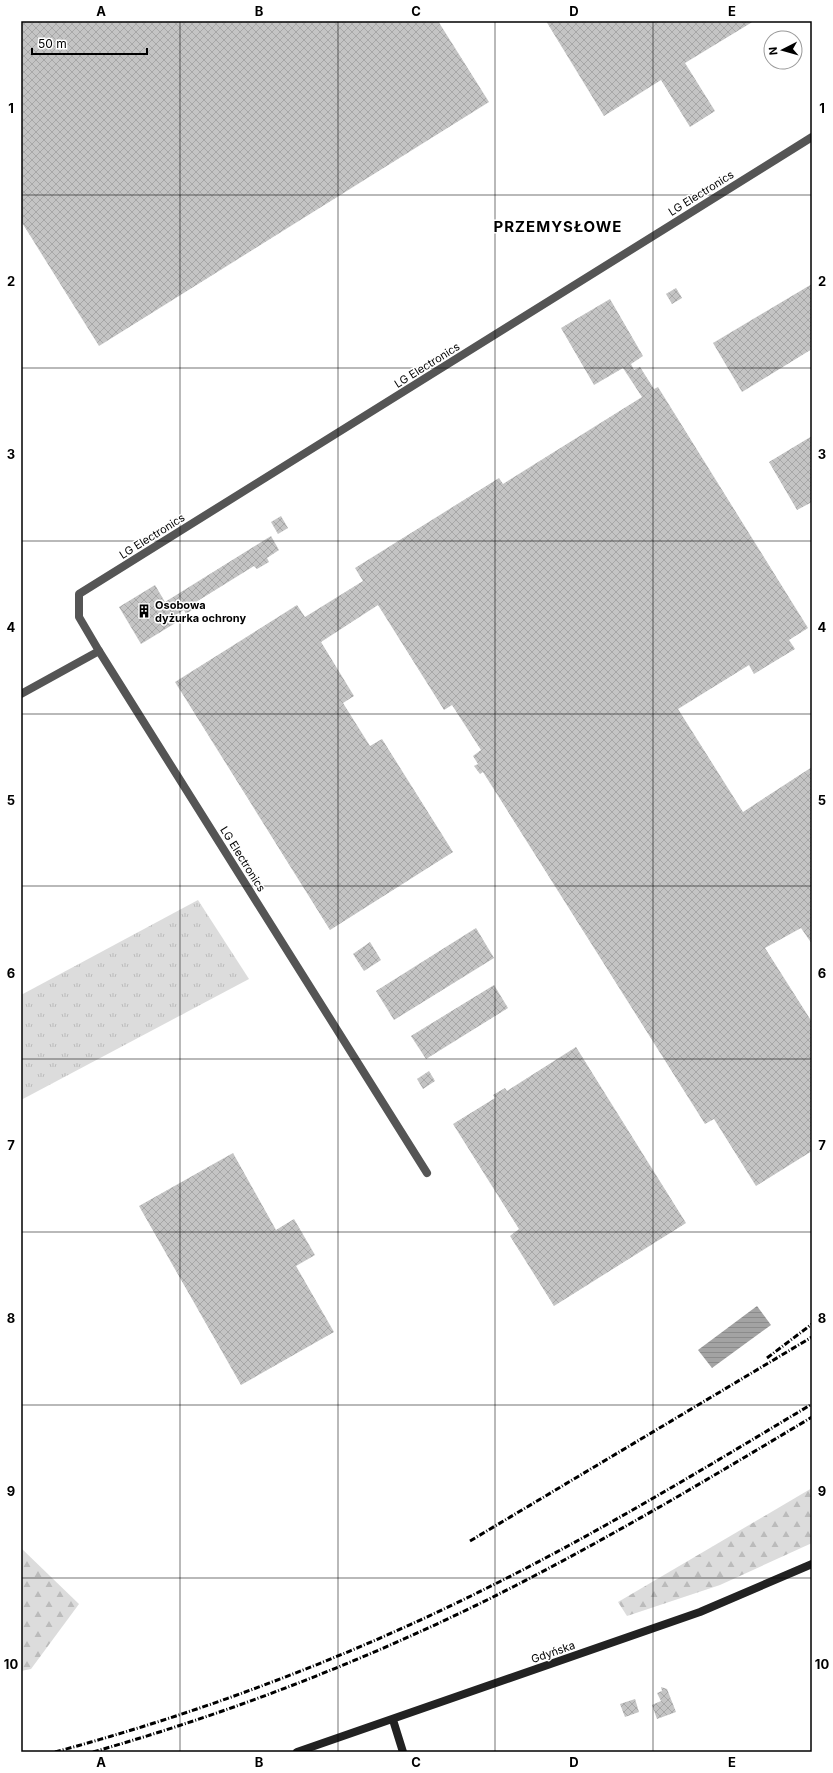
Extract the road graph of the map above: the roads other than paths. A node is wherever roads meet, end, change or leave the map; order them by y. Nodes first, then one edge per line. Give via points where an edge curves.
1 (812, 137) edge
2 (99, 651) junction
3 (21, 694) edge
4 (428, 1173) dead end
5 (812, 1564) edge
6 (393, 1720) junction
7 (297, 1752) edge
8 (403, 1752) edge

1 - 2 street, LG Electronics via 79,594 79,617
2 - 3 street
2 - 4 street, LG Electronics
5 - 6 main road, Gdyńska via 700,1612
6 - 7 main road, Gdyńska
6 - 8 main road

